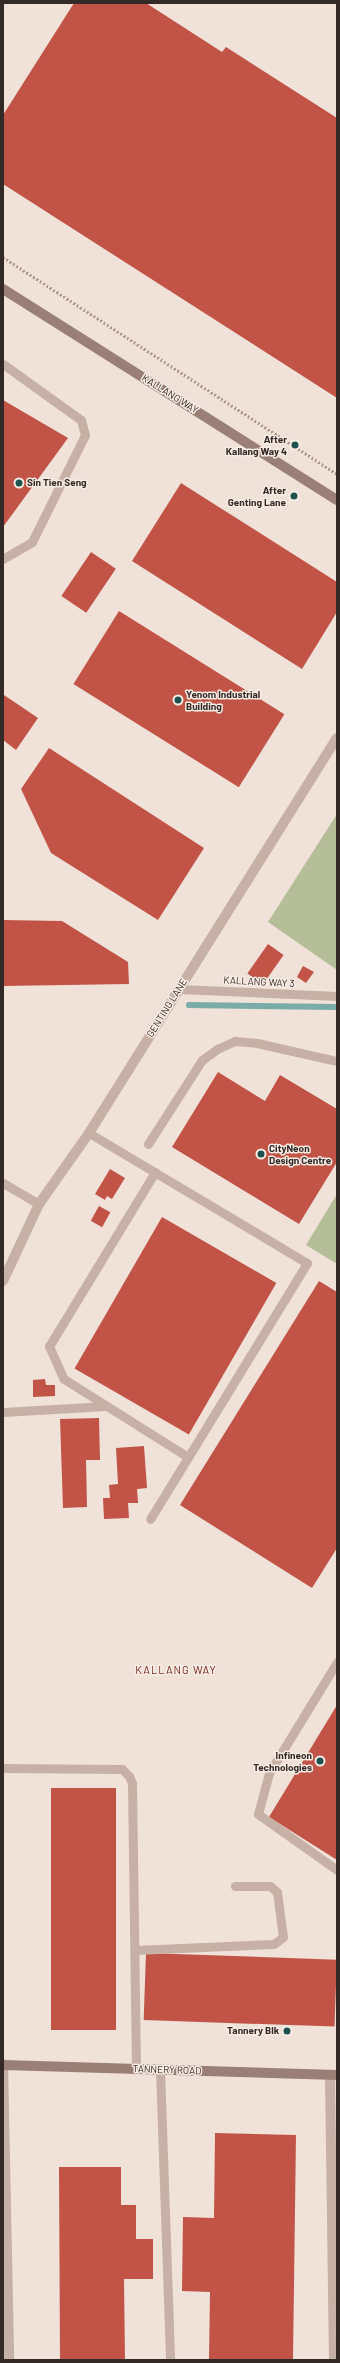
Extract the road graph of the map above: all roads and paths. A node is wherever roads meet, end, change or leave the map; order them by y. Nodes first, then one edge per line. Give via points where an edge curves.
1 (3, 257) edge
2 (3, 289) edge
3 (3, 364) edge
4 (337, 474) edge
5 (337, 500) edge
6 (3, 559) edge
7 (337, 738) edge
8 (179, 989) junction
9 (337, 996) edge
10 (337, 1061) edge
11 (89, 1133) junction
12 (148, 1144) dead end
13 (154, 1172) junction
14 (3, 1183) edge
15 (39, 1204) junction
16 (3, 1281) edge
17 (106, 1406) junction
18 (3, 1412) edge
19 (188, 1457) junction
20 (150, 1519) dead end
21 (337, 1662) edge
22 (3, 1768) edge
23 (337, 1870) edge
24 (235, 1886) dead end
25 (135, 1950) junction
26 (3, 2065) edge
27 (136, 2069) junction
28 (160, 2070) junction
29 (334, 2075) edge
30 (9, 2360) edge
31 (170, 2360) edge
32 (334, 2360) edge

1 - 4 path
2 - 5 street, KALLANG WAY
3 - 6 lane via 81,420 85,435 32,542
7 - 8 street, GENTING LANE
8 - 9 lane, KALLANG WAY 3
8 - 11 street, GENTING LANE
10 - 12 lane via 256,1043 235,1041 217,1049 202,1060
11 - 13 lane
11 - 15 street, GENTING LANE
13 - 17 lane via 49,1346 64,1379
13 - 19 lane via 307,1263
14 - 15 lane
15 - 16 street, GENTING LANE
17 - 18 lane
17 - 19 lane
19 - 20 lane
21 - 23 lane via 268,1773 258,1814
22 - 25 lane via 122,1769 130,1776
24 - 25 lane via 270,1886 277,1892 283,1937 274,1944
25 - 27 lane
26 - 27 street, TANNERY ROAD
26 - 30 street
27 - 28 street, TANNERY ROAD
28 - 29 street, TANNERY ROAD
28 - 31 lane
29 - 32 street

